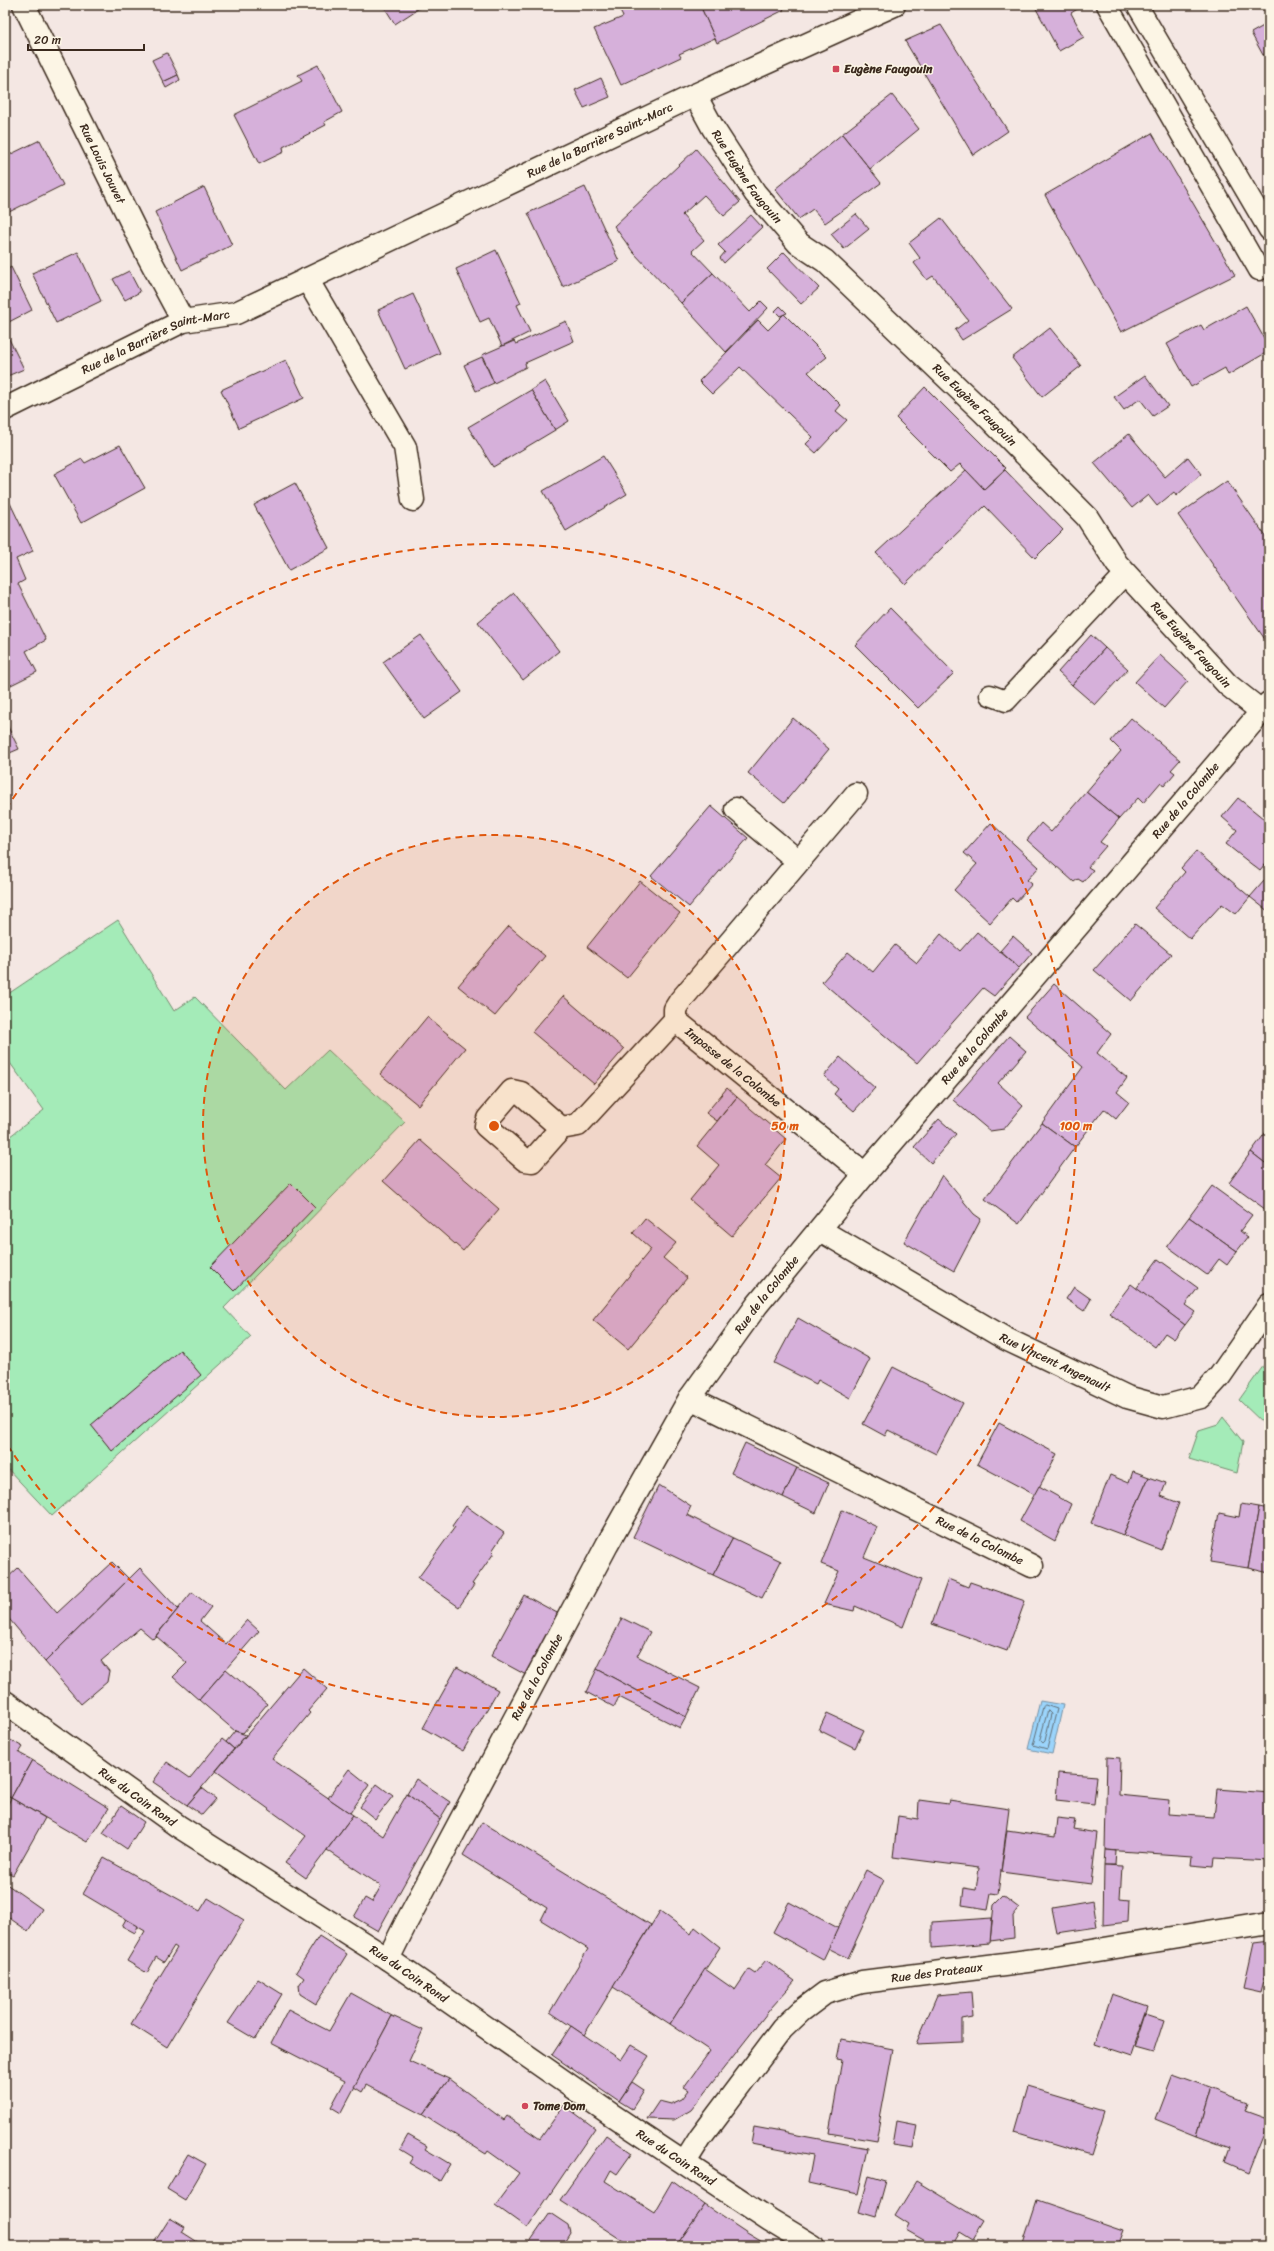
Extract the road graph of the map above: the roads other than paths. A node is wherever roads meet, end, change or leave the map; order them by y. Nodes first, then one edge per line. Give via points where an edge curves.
1 (24, 5) edge
2 (894, 5) edge
3 (1107, 5) edge
4 (1137, 5) edge
5 (695, 95) junction
6 (1269, 230) edge
7 (1259, 270) dead end
8 (307, 279) junction
9 (183, 321) junction
10 (5, 409) edge
11 (414, 500) dead end
12 (1126, 573) junction
13 (990, 695) dead end
14 (1265, 707) edge
15 (856, 794) dead end
16 (736, 808) dead end
17 (798, 861) junction
18 (675, 1020) junction
19 (561, 1128) dead end
20 (866, 1174) junction
21 (820, 1230) junction
22 (1269, 1305) edge
23 (690, 1398) junction
24 (1032, 1566) dead end
25 (5, 1702) edge
26 (1269, 1922) edge
27 (388, 1959) junction
28 (685, 2162) junction
29 (813, 2246) edge

1 - 9 street, Rue Louis Jouvet
2 - 5 street, Rue de la Barrière Saint-Marc
3 - 7 lane
4 - 6 lane
5 - 8 street, Rue de la Barrière Saint-Marc
5 - 12 street, Rue Eugène Faugouin via 755,193 798,242 825,261 989,417 1087,517 1117,564
8 - 9 street, Rue de la Barrière Saint-Marc via 236,313
8 - 11 street via 405,447
9 - 10 street, Rue de la Barrière Saint-Marc
12 - 13 lane via 1006,701
12 - 14 street, Rue Eugène Faugouin via 1228,685
14 - 20 street, Rue de la Colombe
15 - 17 street, Impasse de la Colombe
16 - 17 street
17 - 18 street, Impasse de la Colombe via 680,1001 675,1010
18 - 19 street, Impasse de la Colombe via 578,1125
18 - 20 street, Impasse de la Colombe
20 - 21 street, Rue de la Colombe
21 - 22 street, Rue Vincent Angenault via 1006,1339 1126,1397 1163,1407 1201,1397 1220,1376
21 - 23 street, Rue de la Colombe via 757,1305
23 - 24 street, Rue de la Colombe
23 - 27 street, Rue de la Colombe via 607,1545
25 - 27 street, Rue du Coin Rond via 178,1826
26 - 28 street, Rue des Prateaux via 1043,1959 862,1982 825,1993 782,2029
27 - 28 street, Rue du Coin Rond via 612,2115
28 - 29 street, Rue du Coin Rond

